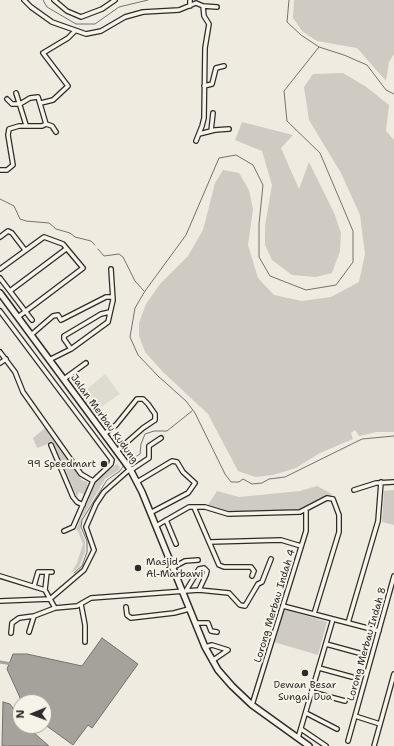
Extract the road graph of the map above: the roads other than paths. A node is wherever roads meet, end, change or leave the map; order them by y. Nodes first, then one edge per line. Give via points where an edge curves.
1 (24, 0) edge
2 (54, 0) edge
3 (114, 0) edge
4 (190, 0) edge
5 (196, 2) edge
6 (190, 6) junction
7 (203, 6) junction
8 (217, 7) dead end
9 (75, 31) junction
10 (224, 66) dead end
11 (204, 86) junction
12 (16, 93) dead end
13 (7, 99) dead end
14 (41, 103) junction
15 (20, 104) junction
16 (213, 113) dead end
17 (46, 124) junction
18 (26, 125) junction
19 (229, 130) dead end
20 (211, 131) junction
21 (56, 132) dead end
22 (199, 134) junction
23 (196, 141) dead end
24 (0, 170) edge
25 (0, 237) edge
26 (66, 249) junction
27 (25, 250) junction
28 (0, 268) edge
29 (111, 269) dead end
30 (0, 278) edge
31 (10, 291) junction
32 (0, 293) edge
33 (112, 297) junction
34 (0, 311) edge
35 (26, 312) junction
36 (110, 312) junction
37 (18, 317) junction
38 (32, 320) dead end
39 (31, 335) junction
40 (71, 350) junction
41 (0, 352) edge
42 (6, 359) junction
43 (49, 360) junction
44 (86, 363) dead end
45 (0, 364) edge
46 (64, 379) junction
47 (87, 411) junction
48 (79, 417) junction
49 (104, 434) junction
50 (161, 438) dead end
51 (51, 445) dead end
52 (118, 450) junction
53 (130, 470) junction
54 (93, 481) junction
55 (137, 482) junction
56 (381, 482) junction
57 (394, 482) edge
58 (354, 490) dead end
59 (83, 504) junction
60 (194, 507) junction
61 (306, 511) junction
62 (150, 513) junction
63 (166, 520) junction
64 (156, 526) junction
65 (64, 531) dead end
66 (210, 542) junction
67 (176, 544) dead end
68 (301, 546) junction
69 (271, 559) dead end
70 (198, 560) dead end
71 (172, 568) junction
72 (47, 572) junction
73 (52, 572) dead end
74 (0, 576) edge
75 (252, 576) dead end
76 (394, 576) edge
77 (34, 586) junction
78 (45, 590) junction
79 (184, 590) junction
80 (199, 590) junction
81 (50, 599) junction
82 (0, 601) edge
83 (81, 604) junction
84 (283, 606) junction
85 (126, 607) dead end
86 (55, 608) junction
87 (189, 609) junction
88 (314, 614) junction
89 (34, 616) junction
90 (333, 619) junction
91 (195, 623) junction
92 (348, 623) junction
93 (379, 631) junction
94 (29, 632) dead end
95 (217, 632) dead end
96 (11, 633) dead end
97 (85, 642) dead end
98 (326, 644) junction
99 (205, 647) junction
100 (359, 652) dead end
101 (212, 661) junction
102 (319, 668) junction
103 (394, 674) edge
104 (352, 677) dead end
105 (393, 680) edge
106 (312, 692) junction
107 (345, 701) dead end
108 (252, 704) junction
109 (306, 713) junction
110 (355, 716) junction
111 (380, 724) junction
112 (301, 729) junction
113 (337, 729) dead end
114 (298, 738) junction
115 (348, 741) dead end
116 (309, 746) edge
117 (326, 746) edge
118 (374, 746) edge

1 - 9 street via 52,22
2 - 3 street via 67,11 81,17 96,12
4 - 6 street
5 - 6 street
5 - 7 street
6 - 9 street via 179,10 133,15 119,20 109,28 93,33
7 - 8 street
7 - 11 street via 204,16 209,24 205,48
9 - 14 street via 43,53 68,86 53,100
10 - 11 street via 216,68 212,84
11 - 22 street via 204,118
12 - 15 street
13 - 15 street via 12,104
14 - 15 street via 35,96
14 - 17 street
15 - 18 street
16 - 20 street
17 - 18 street
17 - 21 street via 52,126
18 - 24 street via 13,127 8,131 13,165 11,168
19 - 20 street
20 - 22 street
22 - 23 street
25 - 27 street via 8,232 12,233
26 - 27 street via 60,243 42,238
26 - 31 street
26 - 35 street via 82,268
27 - 28 street
29 - 33 street
30 - 31 street
31 - 35 street
32 - 37 main road, Jalan Merbau Kudung
33 - 36 street
33 - 39 street via 106,297 61,320 57,314
34 - 48 street
35 - 37 street
35 - 38 street
36 - 40 street via 106,324
36 - 40 street via 101,314 64,336
37 - 39 main road, Jalan Merbau Kudung
39 - 43 main road, Jalan Merbau Kudung
40 - 43 street
41 - 42 street
42 - 45 street
42 - 54 street via 15,372 23,392 82,474
43 - 46 main road, Jalan Merbau Kudung
44 - 46 street
46 - 47 main road, Jalan Merbau Kudung
47 - 48 street
47 - 49 main road, Jalan Merbau Kudung
48 - 54 street via 112,460
49 - 52 main road, Jalan Merbau Kudung
49 - 52 street via 137,399 143,399 148,404 155,414 155,420
50 - 53 street via 149,446 150,458
51 - 59 street via 73,497
52 - 53 main road, Jalan Merbau Kudung
53 - 55 main road, Jalan Merbau Kudung
53 - 81 street via 104,492 87,524 94,550 88,564
54 - 59 street
55 - 62 main road, Jalan Merbau Kudung
55 - 62 street via 172,461 177,462 195,483 188,493
56 - 57 street
56 - 58 street
56 - 92 street via 378,521
59 - 65 street via 73,527
60 - 61 street via 205,507 228,514
60 - 63 street via 185,508
60 - 66 street
61 - 68 street, Lorong Merbau Indah 4 via 306,531
61 - 88 street via 331,498 336,504 340,526
62 - 64 main road, Jalan Merbau Kudung
63 - 64 street
63 - 67 street
64 - 71 main road, Jalan Merbau Kudung
66 - 68 street via 281,540
66 - 75 street via 219,565 251,567 254,571
68 - 84 street, Lorong Merbau Indah 4
69 - 80 street via 262,582 244,606 229,593
70 - 71 street via 184,561
71 - 79 main road, Jalan Merbau Kudung
72 - 73 street
72 - 77 street via 37,574
72 - 78 street
74 - 77 street
76 - 93 street, Lorong Merbau Indah 8
77 - 78 street
78 - 81 street
79 - 80 street
79 - 80 street via 199,569 204,568 207,571
79 - 83 street via 88,598
79 - 87 main road, Jalan Merbau Kudung
81 - 82 street
81 - 86 street
83 - 86 street
83 - 97 street
84 - 88 street
84 - 108 street, Lorong Merbau Indah 4
85 - 87 street via 127,616 131,618
86 - 89 street
87 - 91 main road, Jalan Merbau Kudung
88 - 90 street
89 - 94 street
89 - 96 street via 13,621
90 - 92 street
90 - 98 street
91 - 95 street via 208,623 211,631
91 - 99 main road, Jalan Merbau Kudung
92 - 93 street
93 - 110 street, Lorong Merbau Indah 8
98 - 100 street
98 - 102 street
99 - 101 main road, Jalan Merbau Kudung
99 - 101 street via 212,645 228,650
101 - 108 main road, Jalan Merbau Kudung via 224,678
102 - 104 street
102 - 106 street
103 - 105 street
105 - 111 street
106 - 107 street
106 - 109 street
108 - 114 main road, Jalan Merbau Kudung
109 - 112 street
109 - 113 street
110 - 111 street, Lorong Merbau Indah 8
110 - 115 street, Lorong Merbau Indah 8
111 - 118 street
112 - 114 street
112 - 117 street
114 - 116 main road, Jalan Merbau Kudung

